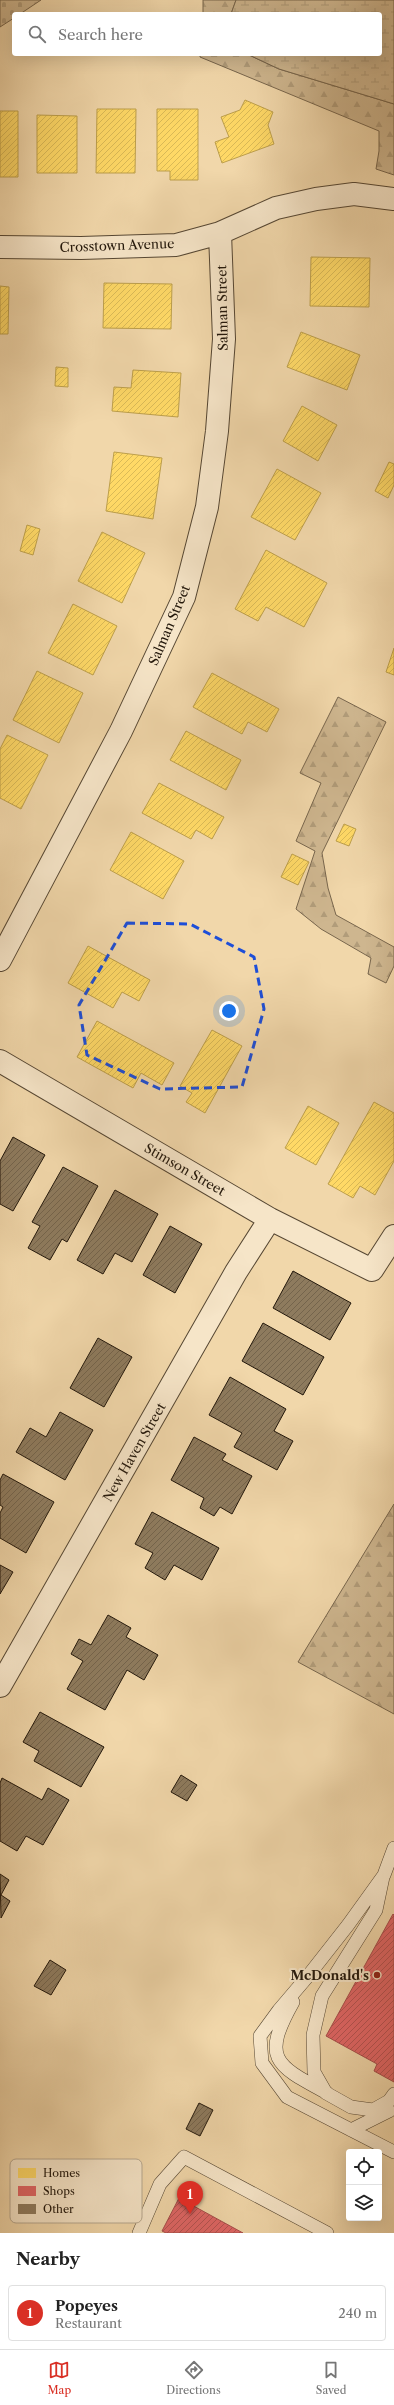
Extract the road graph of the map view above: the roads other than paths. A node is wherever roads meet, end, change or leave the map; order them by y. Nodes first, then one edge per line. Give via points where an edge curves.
1 (394, 199) edge
2 (220, 233) junction
3 (0, 247) edge
4 (0, 960) edge
5 (0, 1061) edge
6 (270, 1219) junction
7 (394, 1236) edge
8 (0, 1686) edge
9 (394, 1848) edge
10 (384, 1875) junction
11 (308, 1976) junction
12 (394, 2094) edge
13 (329, 2095) junction
14 (394, 2104) edge
15 (351, 2130) junction
16 (394, 2152) edge
17 (324, 2232) edge
18 (139, 2233) edge

1 - 2 street, Crosstown Avenue via 354,194 316,199 276,208
2 - 3 street, Crosstown Avenue via 176,245
2 - 4 street, Salman Street via 224,339 217,431 207,508 184,597 121,731
5 - 6 street, Stimson Street
6 - 7 street, Stimson Street via 372,1270
6 - 8 street, New Haven Street via 236,1272
9 - 10 lane
10 - 11 lane
10 - 13 lane via 376,1910 322,1996 312,2035 314,2072
11 - 13 lane via 282,2021 274,2049 280,2064 292,2074
11 - 15 lane via 260,2036 262,2063 287,2097
12 - 13 lane via 389,2101 373,2110 350,2107
14 - 15 lane via 390,2110
15 - 16 lane
17 - 18 lane via 184,2156 160,2184

